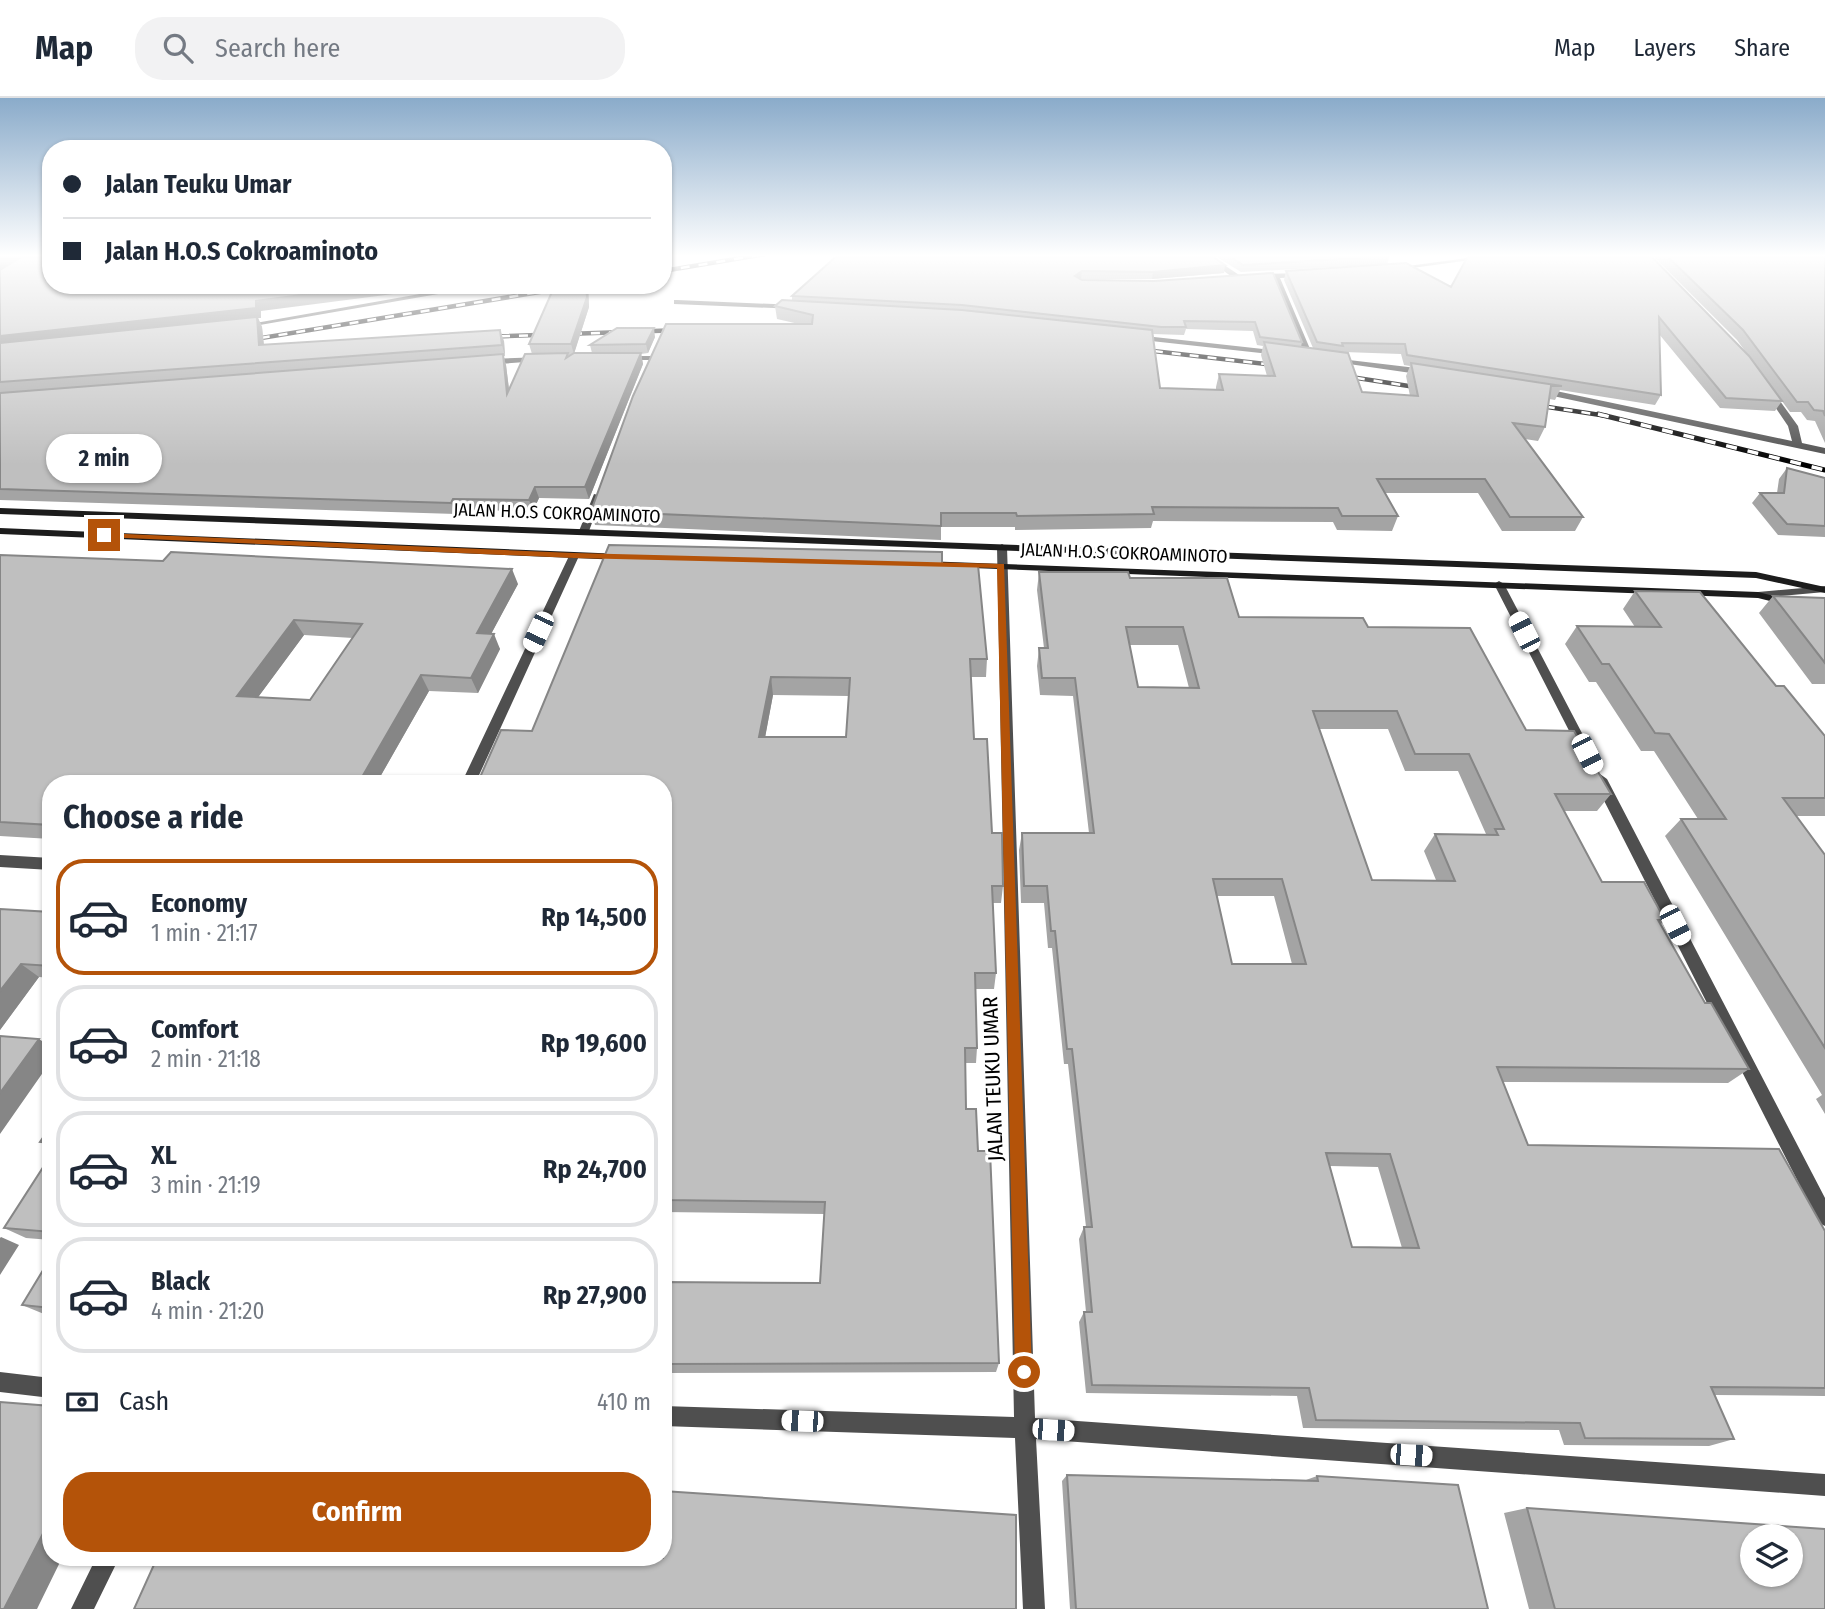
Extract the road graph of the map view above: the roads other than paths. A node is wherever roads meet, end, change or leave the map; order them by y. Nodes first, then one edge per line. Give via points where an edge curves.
1 (245, 325) edge
2 (1296, 325) edge
3 (237, 326) edge
4 (1126, 336) edge
5 (658, 346) edge
6 (1309, 356) junction
7 (553, 358) edge
8 (616, 358) edge
9 (653, 358) junction
10 (471, 363) edge
11 (647, 370) edge
12 (1437, 374) edge
13 (1760, 381) edge
14 (1529, 389) edge
15 (1798, 445) junction
16 (1825, 451) edge
17 (602, 482) edge
18 (0, 511) edge
19 (201, 518) junction
20 (0, 531) edge
21 (584, 531) junction
22 (183, 538) junction
23 (1002, 547) junction
24 (574, 556) junction
25 (629, 557) edge
26 (905, 564) edge
27 (1001, 566) junction
28 (1499, 584) junction
29 (1823, 589) edge
30 (1758, 595) junction
31 (1825, 612) edge
32 (472, 775) edge
33 (0, 861) edge
34 (42, 863) edge
35 (1825, 1217) edge
36 (0, 1382) edge
37 (42, 1387) edge
38 (672, 1416) edge
39 (1025, 1428) junction
40 (1825, 1485) edge
41 (104, 1566) edge
42 (82, 1609) edge
43 (1034, 1609) edge

1 - 3 street
2 - 6 street
4 - 6 street
5 - 9 street
6 - 12 street
7 - 10 street
8 - 9 street
9 - 11 street
13 - 15 street via 1793,426
14 - 15 street
15 - 16 street
17 - 21 street
18 - 19 main road, JALAN H.O.S COKROAMINOTO
19 - 21 main road, JALAN H.O.S COKROAMINOTO
19 - 22 main road
20 - 22 main road, JALAN H.O.S COKROAMINOTO
21 - 23 main road, JALAN H.O.S COKROAMINOTO
22 - 24 main road, JALAN H.O.S COKROAMINOTO
23 - 27 street, JALAN TEUKU UMAR
23 - 29 main road, JALAN H.O.S COKROAMINOTO via 1756,575
24 - 25 main road, JALAN H.O.S COKROAMINOTO
24 - 32 street
26 - 27 main road, JALAN H.O.S COKROAMINOTO
27 - 28 main road, JALAN H.O.S COKROAMINOTO
27 - 39 street, JALAN TEUKU UMAR
28 - 30 main road, JALAN H.O.S COKROAMINOTO
28 - 35 street
29 - 30 street
30 - 31 main road, JALAN H.O.S COKROAMINOTO
33 - 34 street
36 - 37 street
38 - 39 street
39 - 40 street
39 - 43 street, JALAN TEUKU UMAR
41 - 42 street

